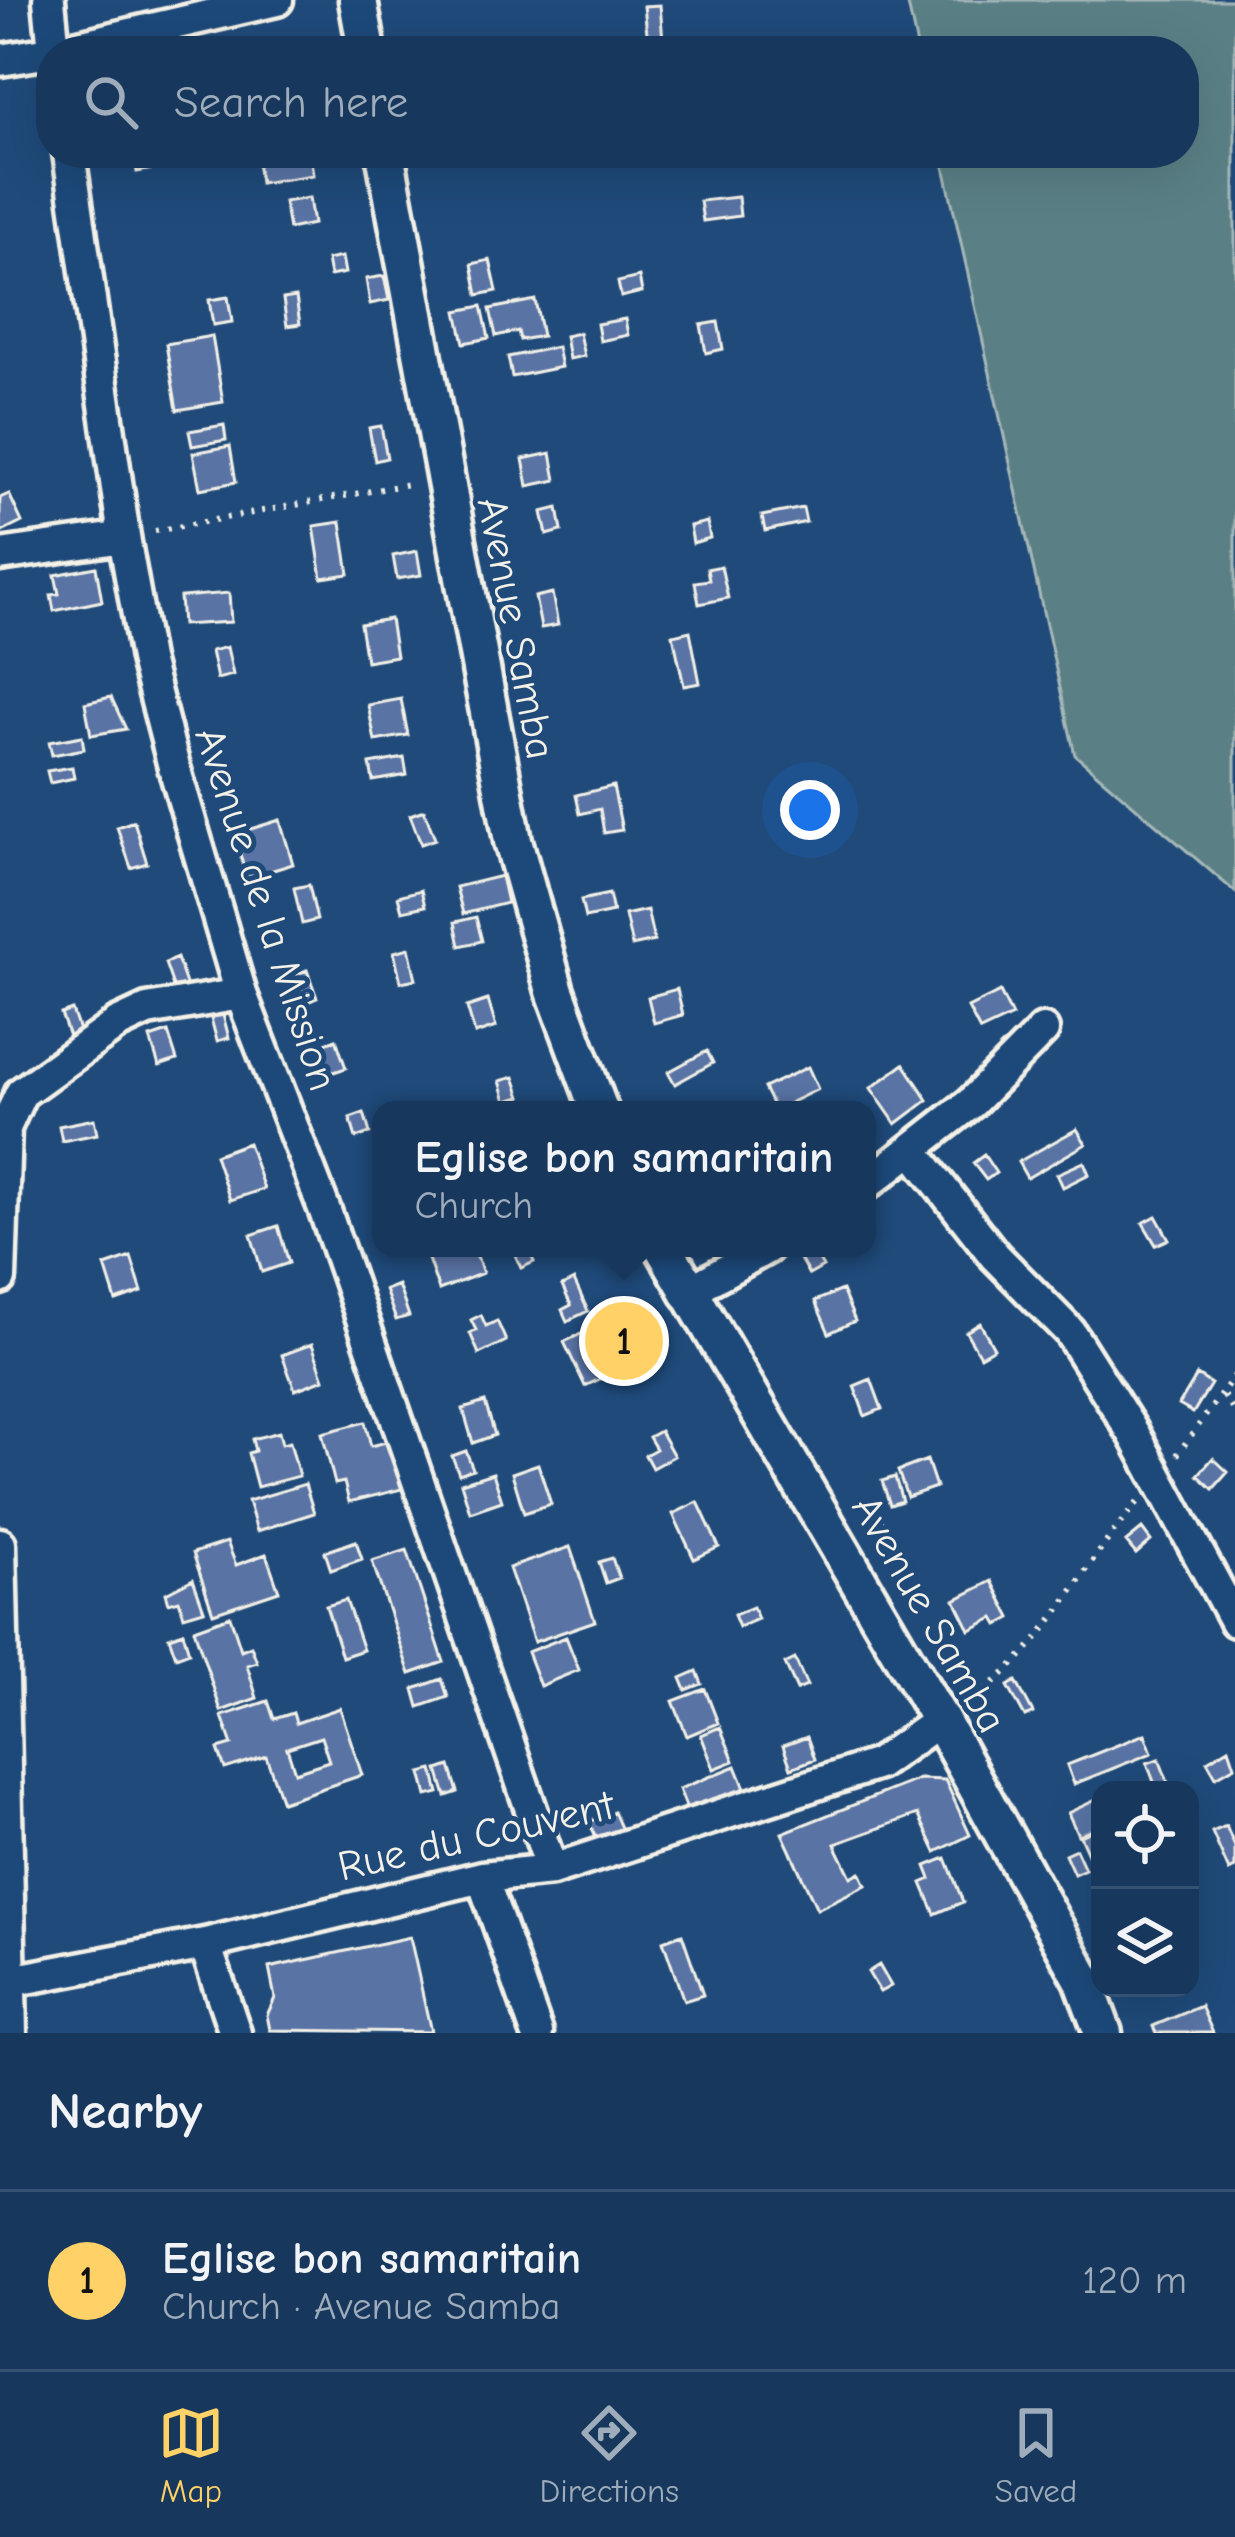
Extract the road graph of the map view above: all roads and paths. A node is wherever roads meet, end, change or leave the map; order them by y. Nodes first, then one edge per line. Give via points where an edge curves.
1 (49, 0) edge
2 (277, 0) edge
3 (358, 0) edge
4 (53, 36) edge
5 (120, 36) edge
6 (364, 36) edge
7 (36, 54) edge
8 (0, 60) edge
9 (71, 168) edge
10 (388, 168) edge
11 (441, 478) junction
12 (124, 536) junction
13 (0, 555) edge
14 (241, 994) junction
15 (1043, 1030) dead end
16 (596, 1101) edge
17 (914, 1152) junction
18 (876, 1178) edge
19 (668, 1257) edge
20 (751, 1257) edge
21 (0, 1278) edge
22 (686, 1293) junction
23 (1235, 1375) edge
24 (1224, 1396) junction
25 (1235, 1413) edge
26 (1158, 1479) junction
27 (0, 1544) edge
28 (1235, 1621) edge
29 (940, 1720) junction
30 (552, 1870) junction
31 (482, 1877) junction
32 (205, 1944) junction
33 (11, 1981) junction
34 (11, 2033) edge
35 (235, 2033) edge
36 (537, 2033) edge
37 (1102, 2033) edge

1 - 4 street
2 - 5 street
3 - 6 street
7 - 8 street
9 - 12 street, Avenue de la Mission
10 - 11 street, Avenue Samba
11 - 12 path
11 - 16 street, Avenue Samba via 513,841
12 - 13 street
12 - 14 street, Avenue de la Mission via 146,659
14 - 21 street via 132,1017 21,1094 5,1128
14 - 30 street, Avenue de la Mission via 333,1234
15 - 17 street
17 - 18 street
17 - 26 street via 995,1256 1069,1331
19 - 22 street, Avenue Samba
20 - 22 street
22 - 29 street, Avenue Samba
23 - 24 path
24 - 25 path
24 - 26 path
26 - 28 street
26 - 29 path via 1104,1541 1030,1654
27 - 33 street
29 - 30 street, Rue du Couvent via 878,1764
29 - 37 street, Avenue Samba via 1084,1978
30 - 31 street, Rue du Couvent
31 - 32 street, Rue du Couvent
31 - 36 street
32 - 33 street, Rue du Couvent
32 - 35 street
33 - 34 street

